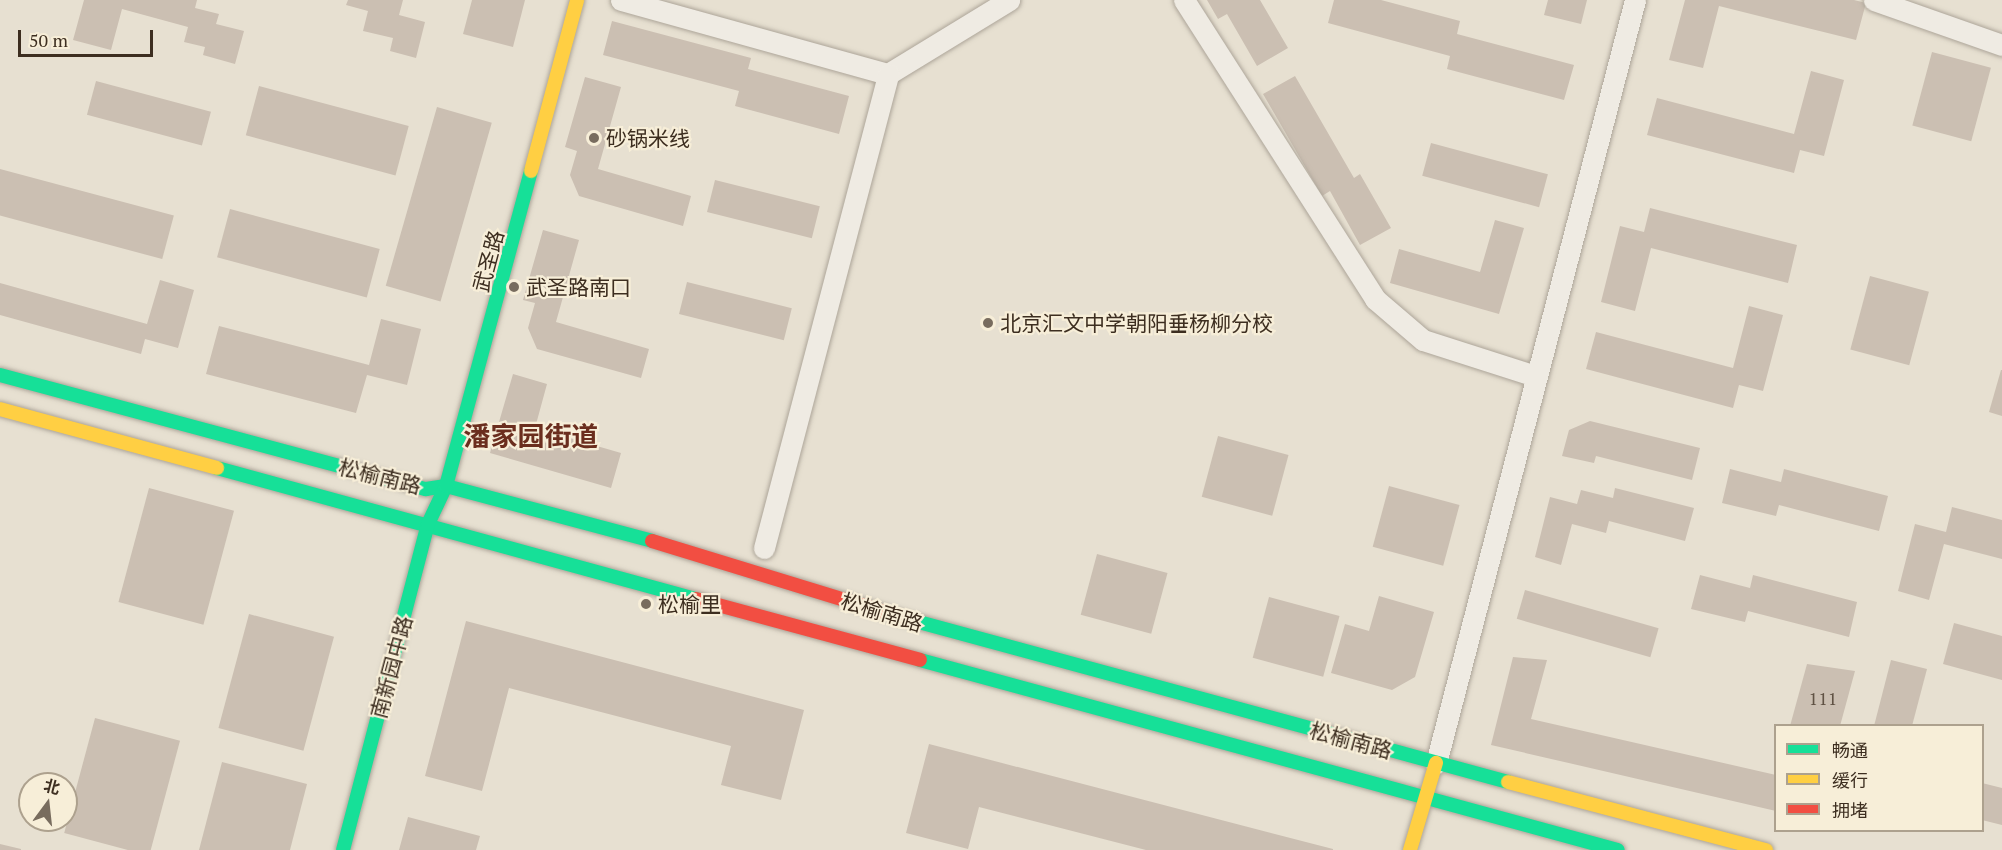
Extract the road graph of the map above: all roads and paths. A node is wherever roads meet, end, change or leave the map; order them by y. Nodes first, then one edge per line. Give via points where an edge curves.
1 (577, 0) edge
2 (621, 0) edge
3 (1009, 0) edge
4 (1184, 0) edge
5 (1635, 0) edge
6 (1874, 0) edge
7 (2002, 45) edge
8 (888, 74) junction
9 (0, 375) edge
10 (1535, 376) junction
11 (0, 409) edge
12 (433, 466) dead end
13 (446, 486) junction
14 (426, 489) junction
15 (428, 524) junction
16 (764, 548) dead end
17 (1436, 763) junction
18 (1424, 798) junction
19 (343, 850) edge
20 (1410, 850) edge
21 (1618, 850) edge
22 (1766, 850) edge

1 - 13 main road, 武圣路
2 - 8 street
3 - 8 street
4 - 10 street via 1375,299 1423,340
5 - 10 street
6 - 7 street
8 - 16 street
9 - 14 main road, 松榆南路
10 - 17 street
11 - 15 main road, 松榆南路
12 - 14 main road
13 - 14 main road, 松榆南路
13 - 15 main road, 南新园中路
13 - 17 main road, 松榆南路 via 688,550 1001,648
14 - 15 main road
15 - 18 main road, 松榆南路
15 - 19 main road, 南新园中路
17 - 18 main road
17 - 22 main road, 松榆南路
18 - 20 main road
18 - 21 main road, 松榆南路

